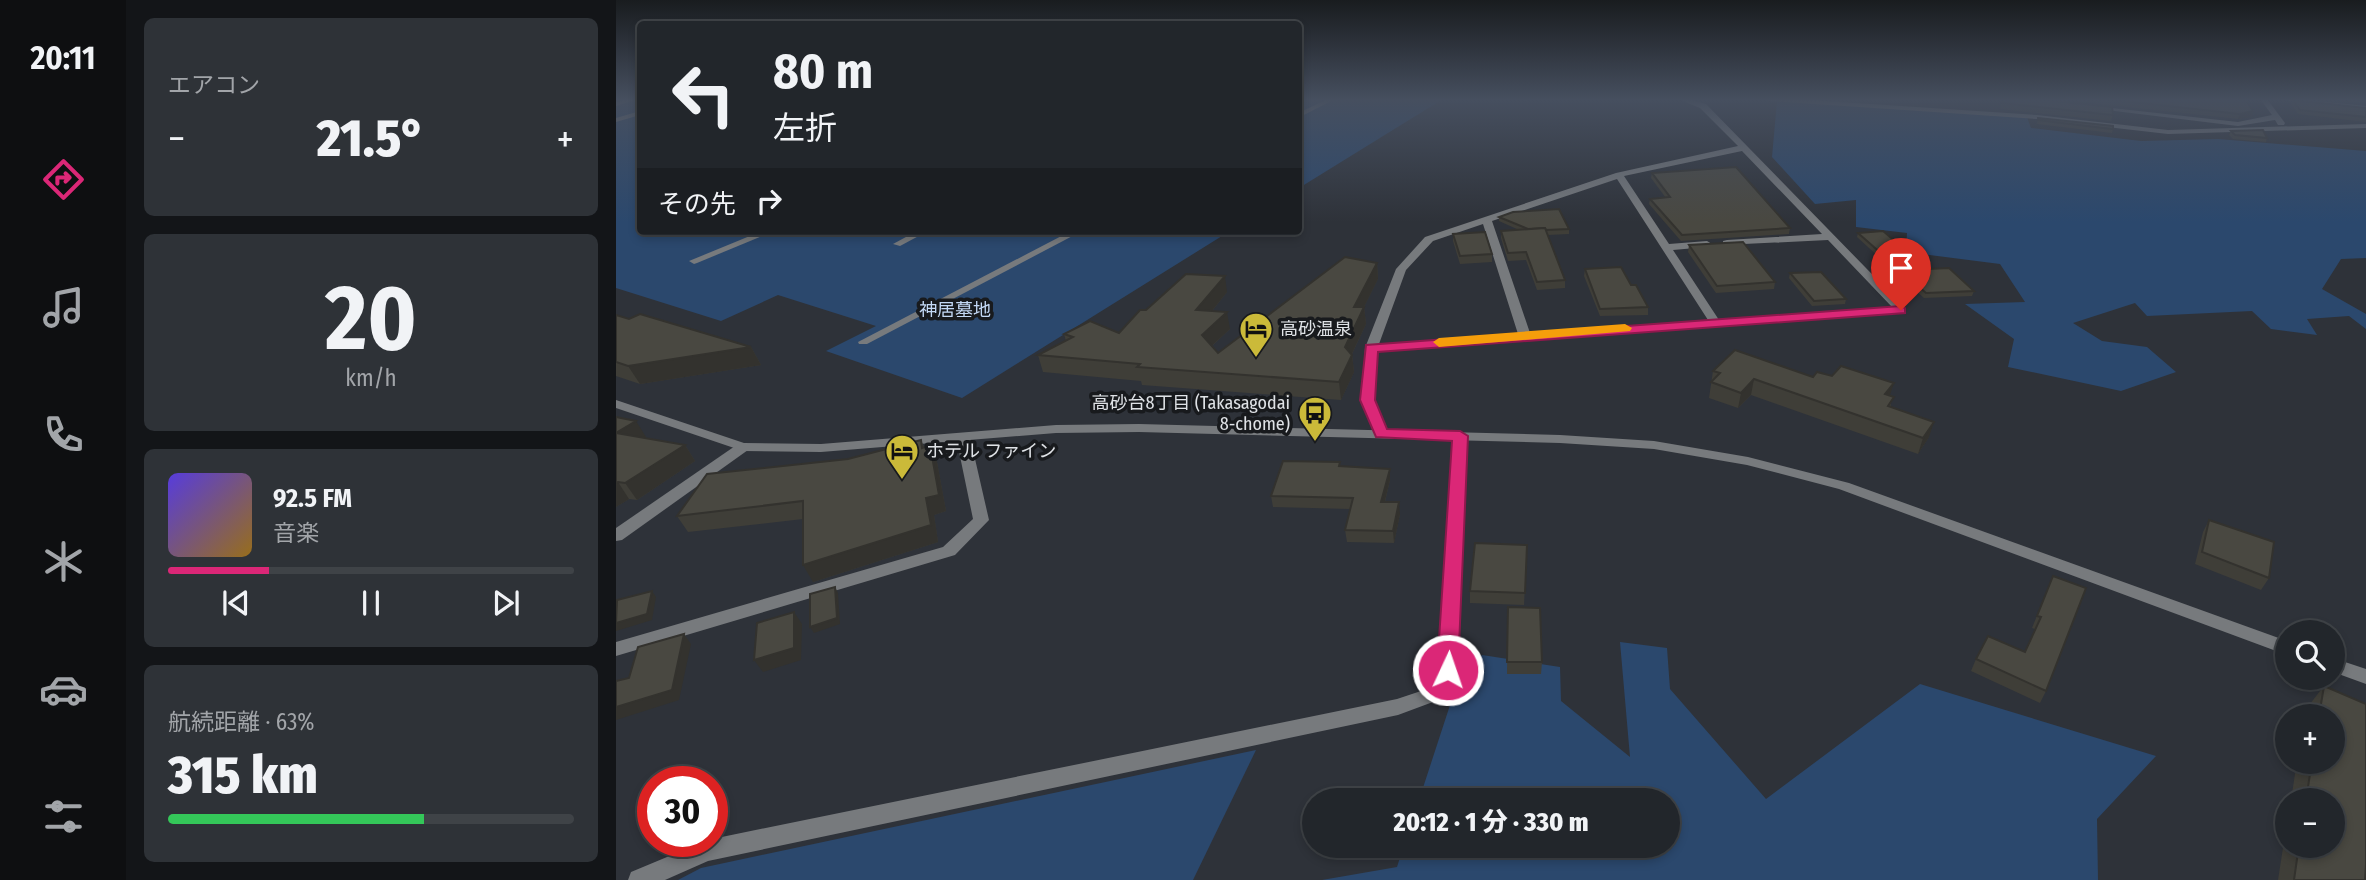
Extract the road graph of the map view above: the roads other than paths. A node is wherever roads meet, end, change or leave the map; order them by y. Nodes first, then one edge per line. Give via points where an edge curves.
1 (1735, 140) edge
2 (1742, 148) junction
3 (1619, 175) junction
4 (1486, 219) junction
5 (760, 235) edge
6 (916, 235) edge
7 (1069, 235) edge
8 (1829, 237) junction
9 (897, 244) dead end
10 (1666, 247) junction
11 (694, 261) dead end
12 (1715, 322) junction
13 (1525, 335) junction
14 (863, 342) dead end
15 (1371, 348) junction
16 (616, 404) edge
17 (1381, 434) junction
18 (1460, 436) junction
19 (963, 437) junction
20 (743, 447) junction
21 (616, 536) edge
22 (2275, 644) edge
23 (616, 649) edge
24 (2345, 669) edge
25 (2366, 677) edge
26 (639, 880) edge

1 - 2 street
2 - 3 street
2 - 8 street
3 - 4 street
3 - 10 street
4 - 13 street
4 - 15 street via 1429,239 1401,269
5 - 11 lane
6 - 9 lane
7 - 14 lane
8 - 10 street
8 - 12 street via 1901,310
10 - 12 street
12 - 13 street
13 - 15 street
15 - 17 street via 1368,400
16 - 20 street
17 - 18 street
17 - 19 street via 1139,428
18 - 22 street via 1654,445 1748,461 1844,486
18 - 26 street via 1448,670 1434,694 1398,707 706,850
19 - 20 street via 821,448
19 - 23 street via 981,520 948,551
20 - 21 street
24 - 25 street

